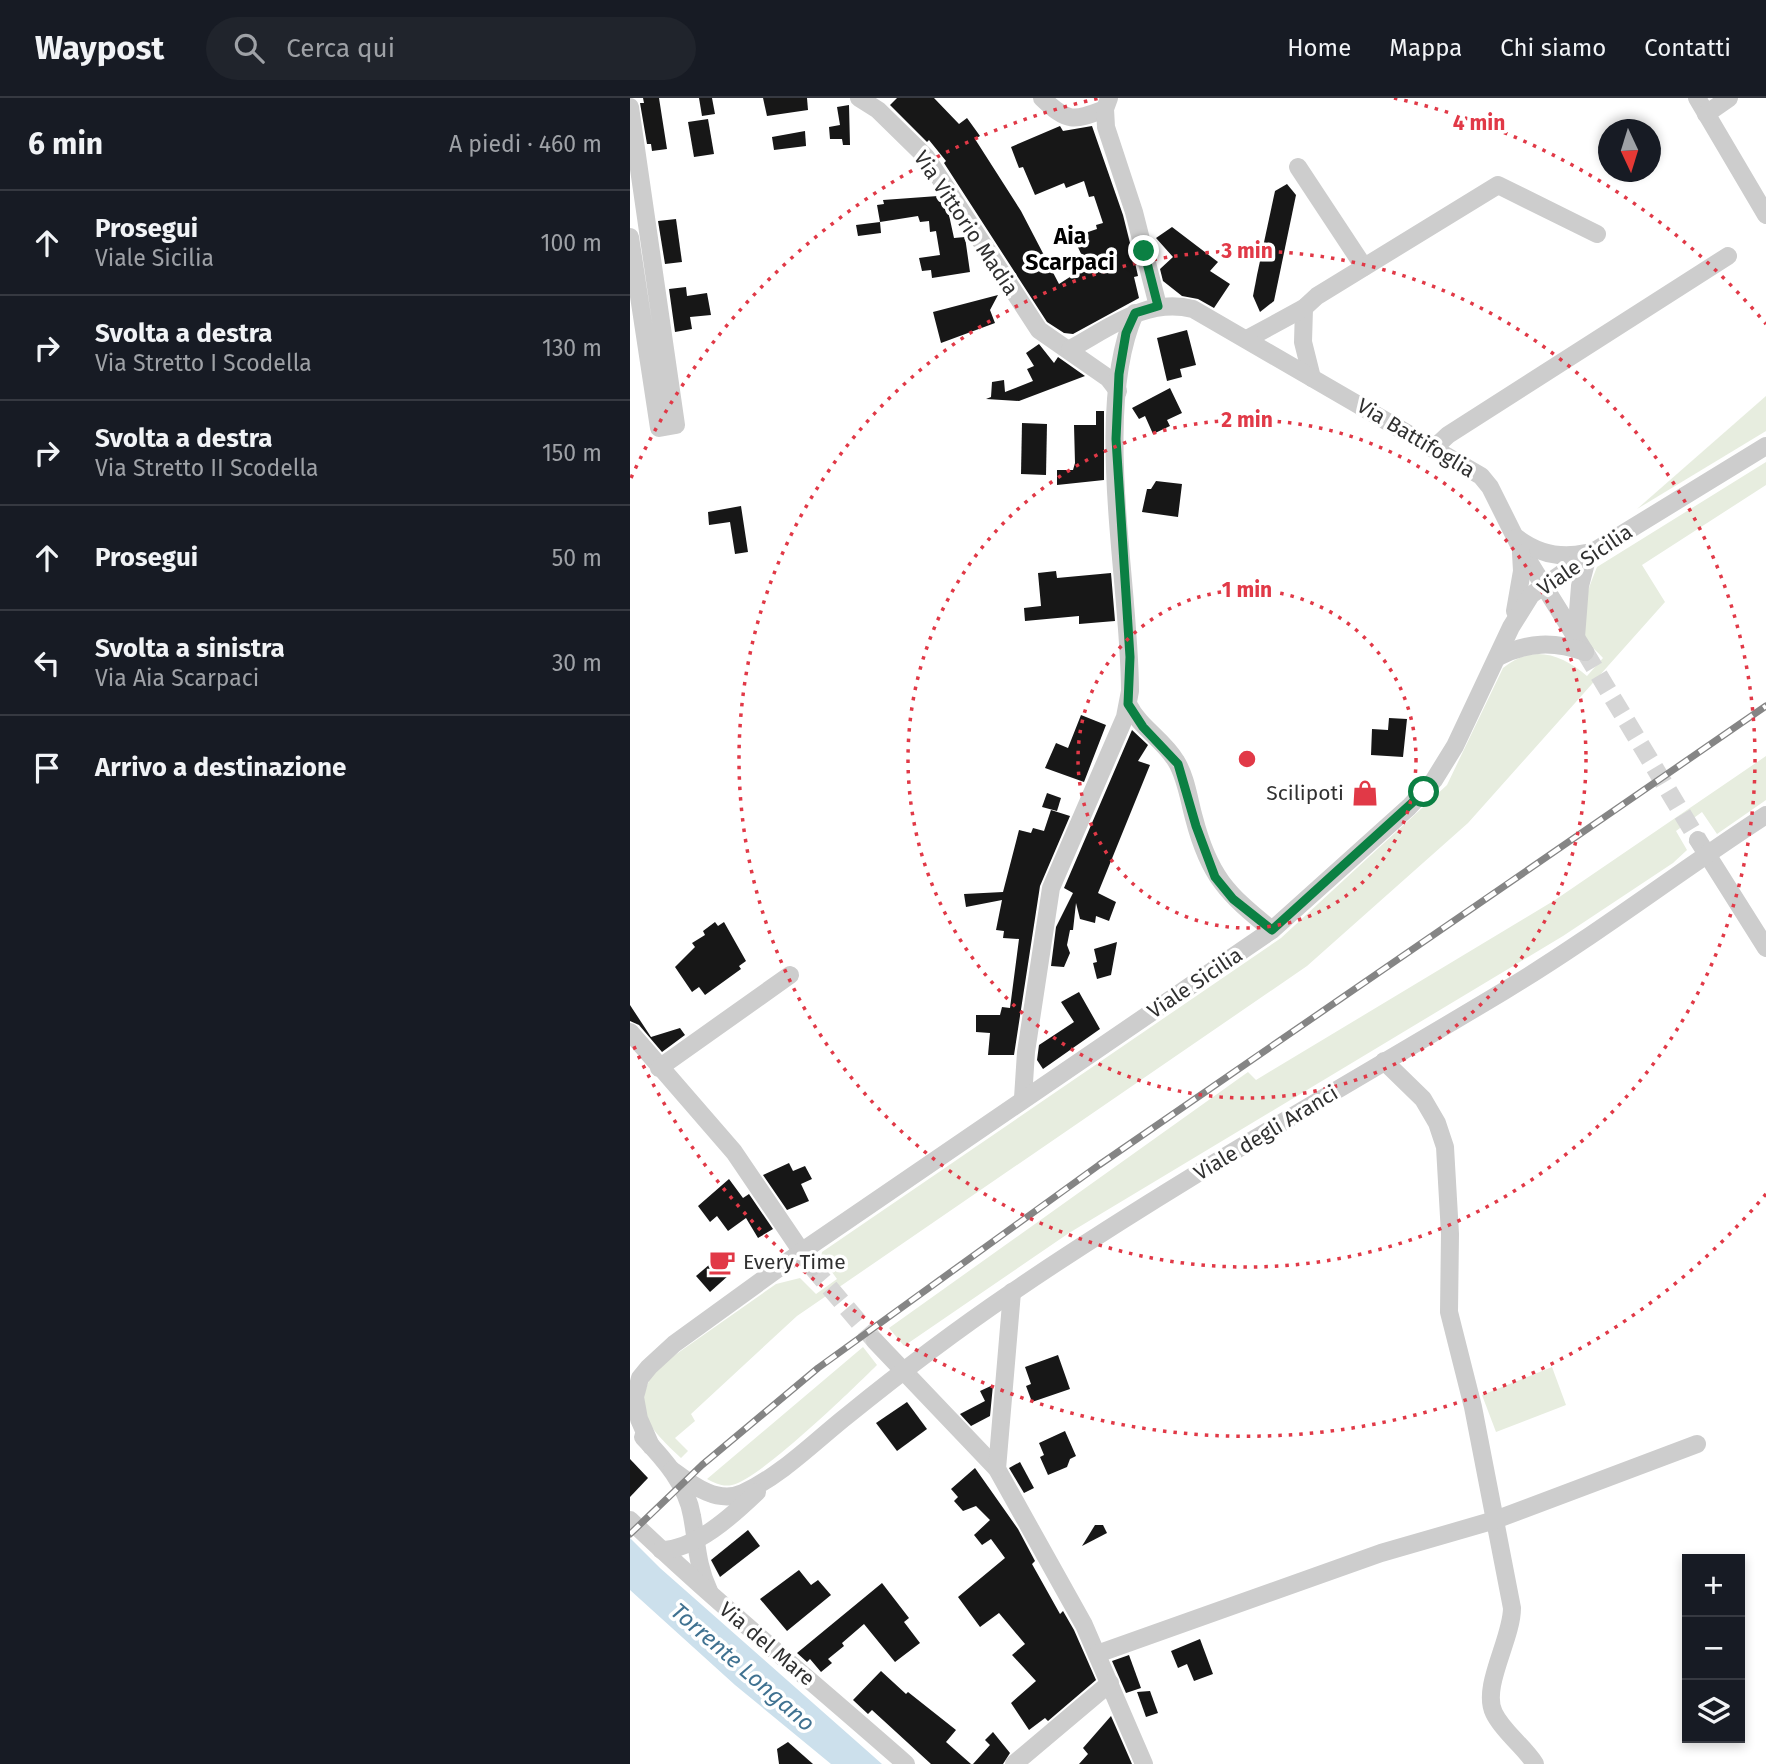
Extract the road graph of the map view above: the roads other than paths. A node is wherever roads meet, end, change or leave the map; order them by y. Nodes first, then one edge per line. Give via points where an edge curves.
1 (859, 98) edge
2 (1042, 98) edge
3 (1729, 98) edge
4 (1107, 104) edge
5 (1702, 106) edge
6 (630, 107) edge
7 (1298, 167) dead end
8 (1766, 215) edge
9 (1597, 234) dead end
10 (630, 237) edge
11 (1728, 256) dead end
12 (632, 265) edge
13 (1364, 267) junction
14 (1158, 306) junction
15 (1304, 308) junction
16 (1135, 313) junction
17 (1247, 339) junction
18 (647, 343) edge
19 (1070, 349) junction
20 (1312, 378) junction
21 (1118, 391) junction
22 (667, 427) dead end
23 (1766, 446) edge
24 (1433, 449) junction
25 (1518, 542) junction
26 (1592, 553) junction
27 (1542, 585) junction
28 (1511, 627) junction
29 (1580, 644) junction
30 (1498, 656) junction
31 (1128, 704) junction
32 (1766, 815) edge
33 (1702, 847) junction
34 (1272, 930) junction
35 (1766, 948) edge
36 (790, 975) dead end
37 (630, 1032) edge
38 (1384, 1061) junction
39 (659, 1068) junction
40 (1023, 1098) junction
41 (801, 1252) junction
42 (812, 1267) tunnel mouth
43 (1012, 1292) junction
44 (875, 1340) tunnel mouth
45 (674, 1344) junction
46 (630, 1368) edge
47 (904, 1370) junction
48 (630, 1424) edge
49 (1697, 1444) dead end
50 (651, 1446) junction
51 (998, 1469) junction
52 (672, 1470) junction
53 (779, 1470) junction
54 (630, 1520) edge
55 (1494, 1520) junction
56 (695, 1540) junction
57 (661, 1550) junction
58 (714, 1600) junction
59 (1097, 1654) junction
60 (1110, 1683) junction
61 (906, 1764) edge
62 (1014, 1764) edge
63 (1144, 1764) edge
64 (1535, 1764) edge

1 - 19 street, Via Vittorio Madia via 878,110 926,157 1028,315 1045,335
2 - 4 street via 1066,118 1076,119
3 - 5 street
4 - 14 street via 1106,127 1135,212
5 - 8 street
6 - 18 street
7 - 13 street
9 - 13 street via 1498,185
10 - 12 street
11 - 24 street via 1448,435
12 - 18 street
13 - 15 street
14 - 16 street
14 - 17 street, Via Battifoglia via 1193,309
15 - 17 street
15 - 20 street via 1303,342
16 - 19 street
16 - 21 street via 1126,333
17 - 20 street, Via Battifoglia
18 - 22 street
19 - 21 street, Via Vittorio Madia
20 - 24 street, Via Battifoglia
21 - 31 street
23 - 26 street, Viale Sicilia
24 - 25 street, Via Battifoglia via 1481,476
25 - 26 street via 1548,554
25 - 27 street, Via Battifoglia
25 - 28 street via 1522,571
26 - 27 street, Viale Sicilia
26 - 29 street via 1578,594
27 - 28 street, Viale Sicilia
27 - 29 street, Via Battifoglia
28 - 30 street, Viale Sicilia
29 - 30 street via 1541,643
30 - 34 street, Viale Sicilia via 1450,755 1424,792
31 - 34 street via 1178,764 1215,877 1233,899
31 - 40 street via 1051,888
32 - 33 street, Viale degli Aranci
33 - 35 street
33 - 38 street, Viale degli Aranci via 1508,989
34 - 40 street, Viale Sicilia
36 - 39 street
37 - 39 street
38 - 43 street, Viale degli Aranci
38 - 55 street via 1423,1099 1445,1147 1449,1312
39 - 41 street via 734,1152
40 - 41 street, Viale Sicilia
41 - 42 street
41 - 45 street, Viale Sicilia
43 - 47 street, Viale degli Aranci
43 - 51 street
44 - 47 street
45 - 46 street
45 - 50 street via 649,1367 637,1387 636,1408
47 - 51 street
47 - 53 street, Viale degli Aranci
48 - 50 street
49 - 55 street
50 - 52 street
51 - 59 street
52 - 53 street via 692,1485 726,1496 746,1491
52 - 56 street via 689,1506
53 - 56 street via 751,1498
54 - 57 street, Via del Mare
55 - 59 street via 1381,1553
55 - 64 street via 1512,1618 1490,1704
56 - 57 street
56 - 58 street via 699,1569
57 - 58 street, Via del Mare
58 - 61 street, Via del Mare
59 - 60 street
60 - 62 street
60 - 63 street

